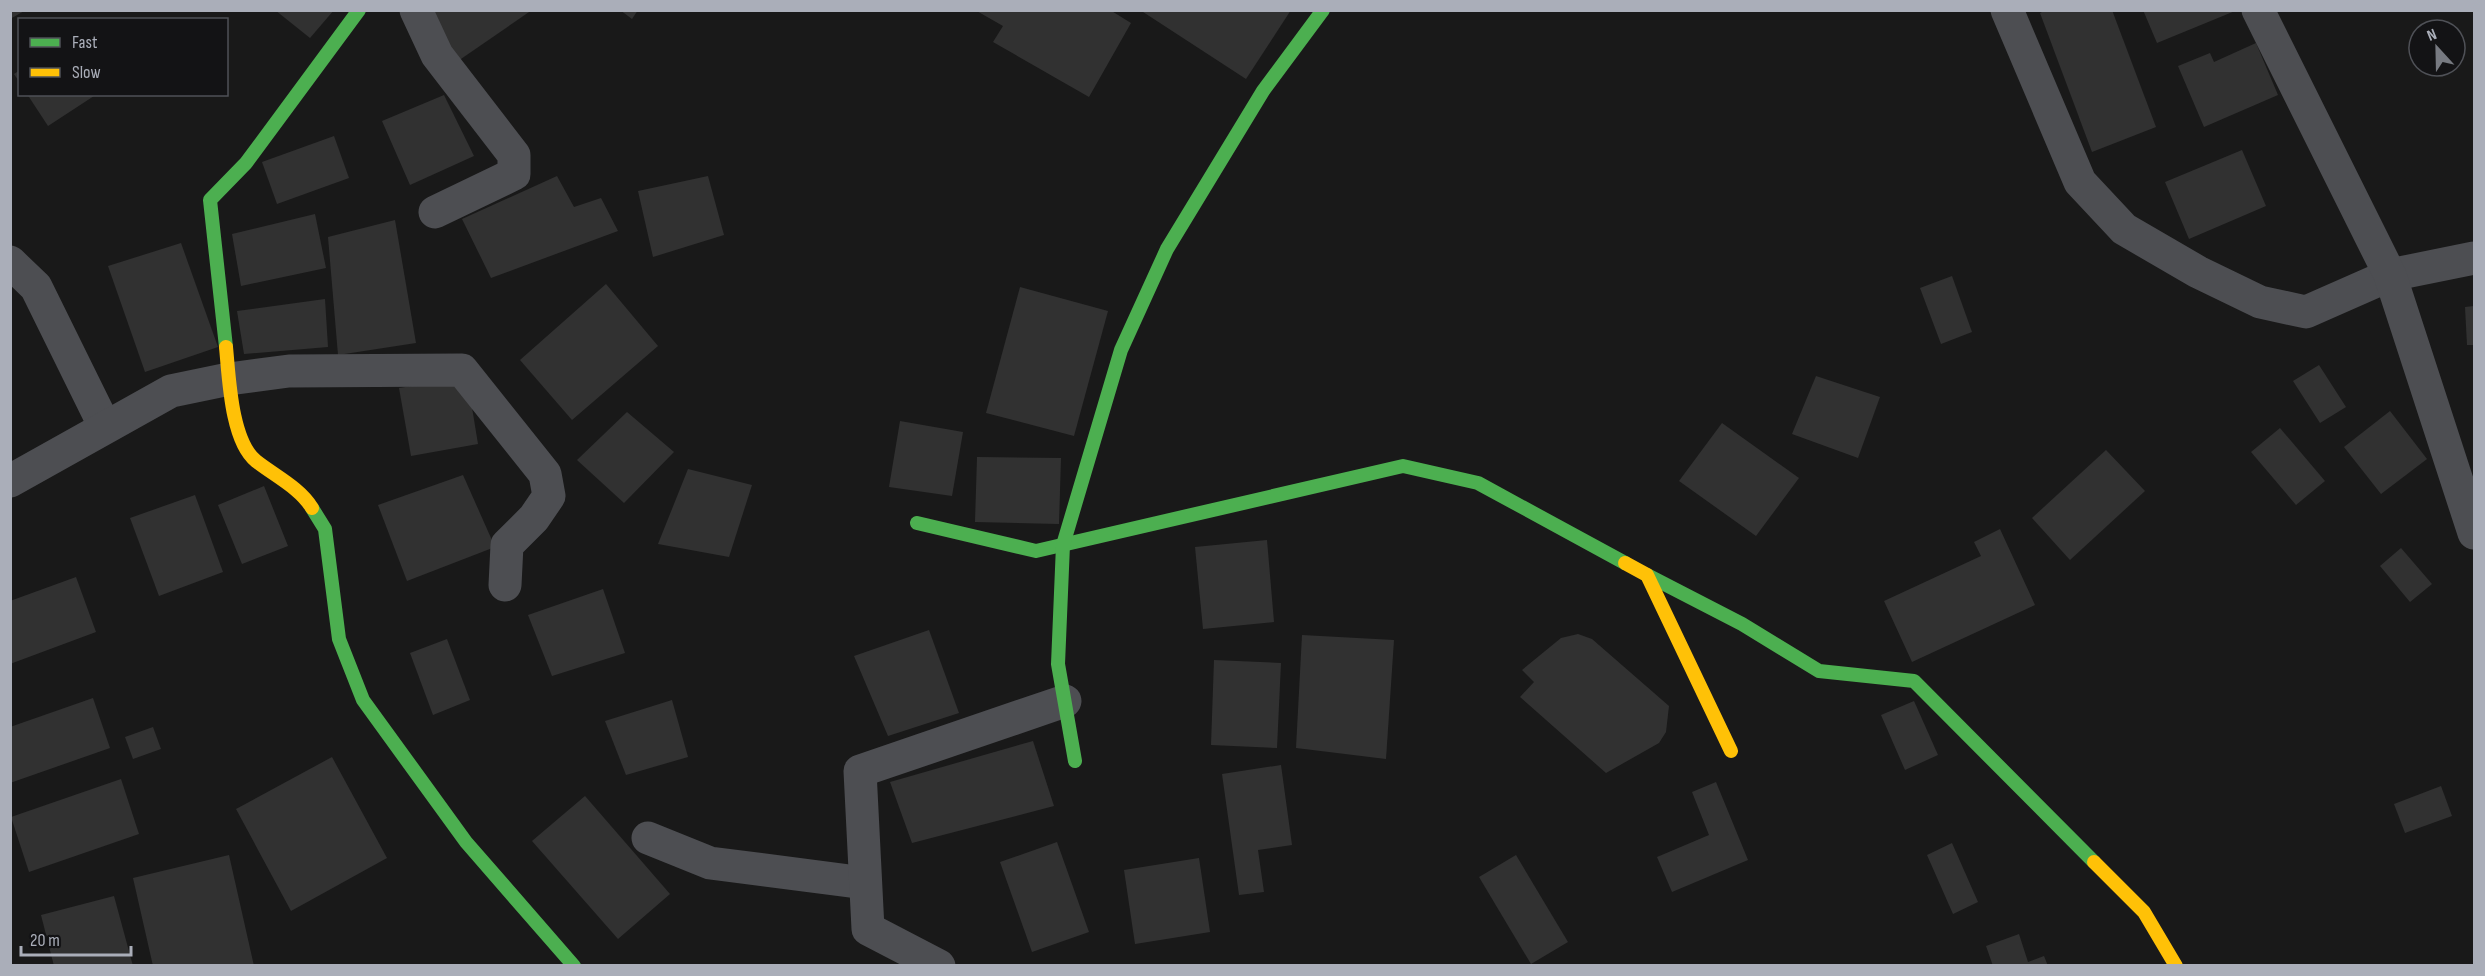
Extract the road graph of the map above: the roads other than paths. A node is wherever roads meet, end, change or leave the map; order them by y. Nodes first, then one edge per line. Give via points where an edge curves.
1 (359, 10) edge
2 (416, 10) edge
3 (1323, 10) edge
4 (2007, 10) edge
5 (2258, 10) edge
6 (435, 212) dead end
7 (2475, 258) edge
8 (10, 262) edge
9 (2390, 275) junction
10 (229, 379) junction
11 (105, 427) junction
12 (10, 481) edge
13 (917, 523) dead end
14 (2475, 533) edge
15 (1063, 545) junction
16 (1647, 575) junction
17 (505, 585) dead end
18 (1065, 701) junction
19 (1731, 751) dead end
20 (1076, 761) dead end
21 (648, 838) dead end
22 (866, 883) junction
23 (574, 966) edge
24 (939, 966) edge
25 (2176, 966) edge

1 - 10 street via 246,163 210,200
2 - 6 street via 437,55 514,155 514,174
3 - 15 street via 1263,91 1167,249 1120,350
4 - 9 street via 2080,182 2124,230 2260,302 2306,312
5 - 9 street
7 - 9 street
8 - 11 street via 36,287
9 - 14 street
10 - 11 street via 171,391
10 - 17 street via 289,371 462,370 545,474 549,496 507,545
10 - 23 street via 233,418 254,459 306,498 326,529 339,639 363,700 466,842
11 - 12 street
13 - 15 street via 1036,551
15 - 16 street via 1404,466 1478,483
15 - 18 street via 1058,664
16 - 19 street
16 - 25 street via 1742,624 1819,671 1914,681 2144,912
18 - 20 street
18 - 22 street via 860,771
21 - 22 street via 710,863
22 - 24 street via 868,929

